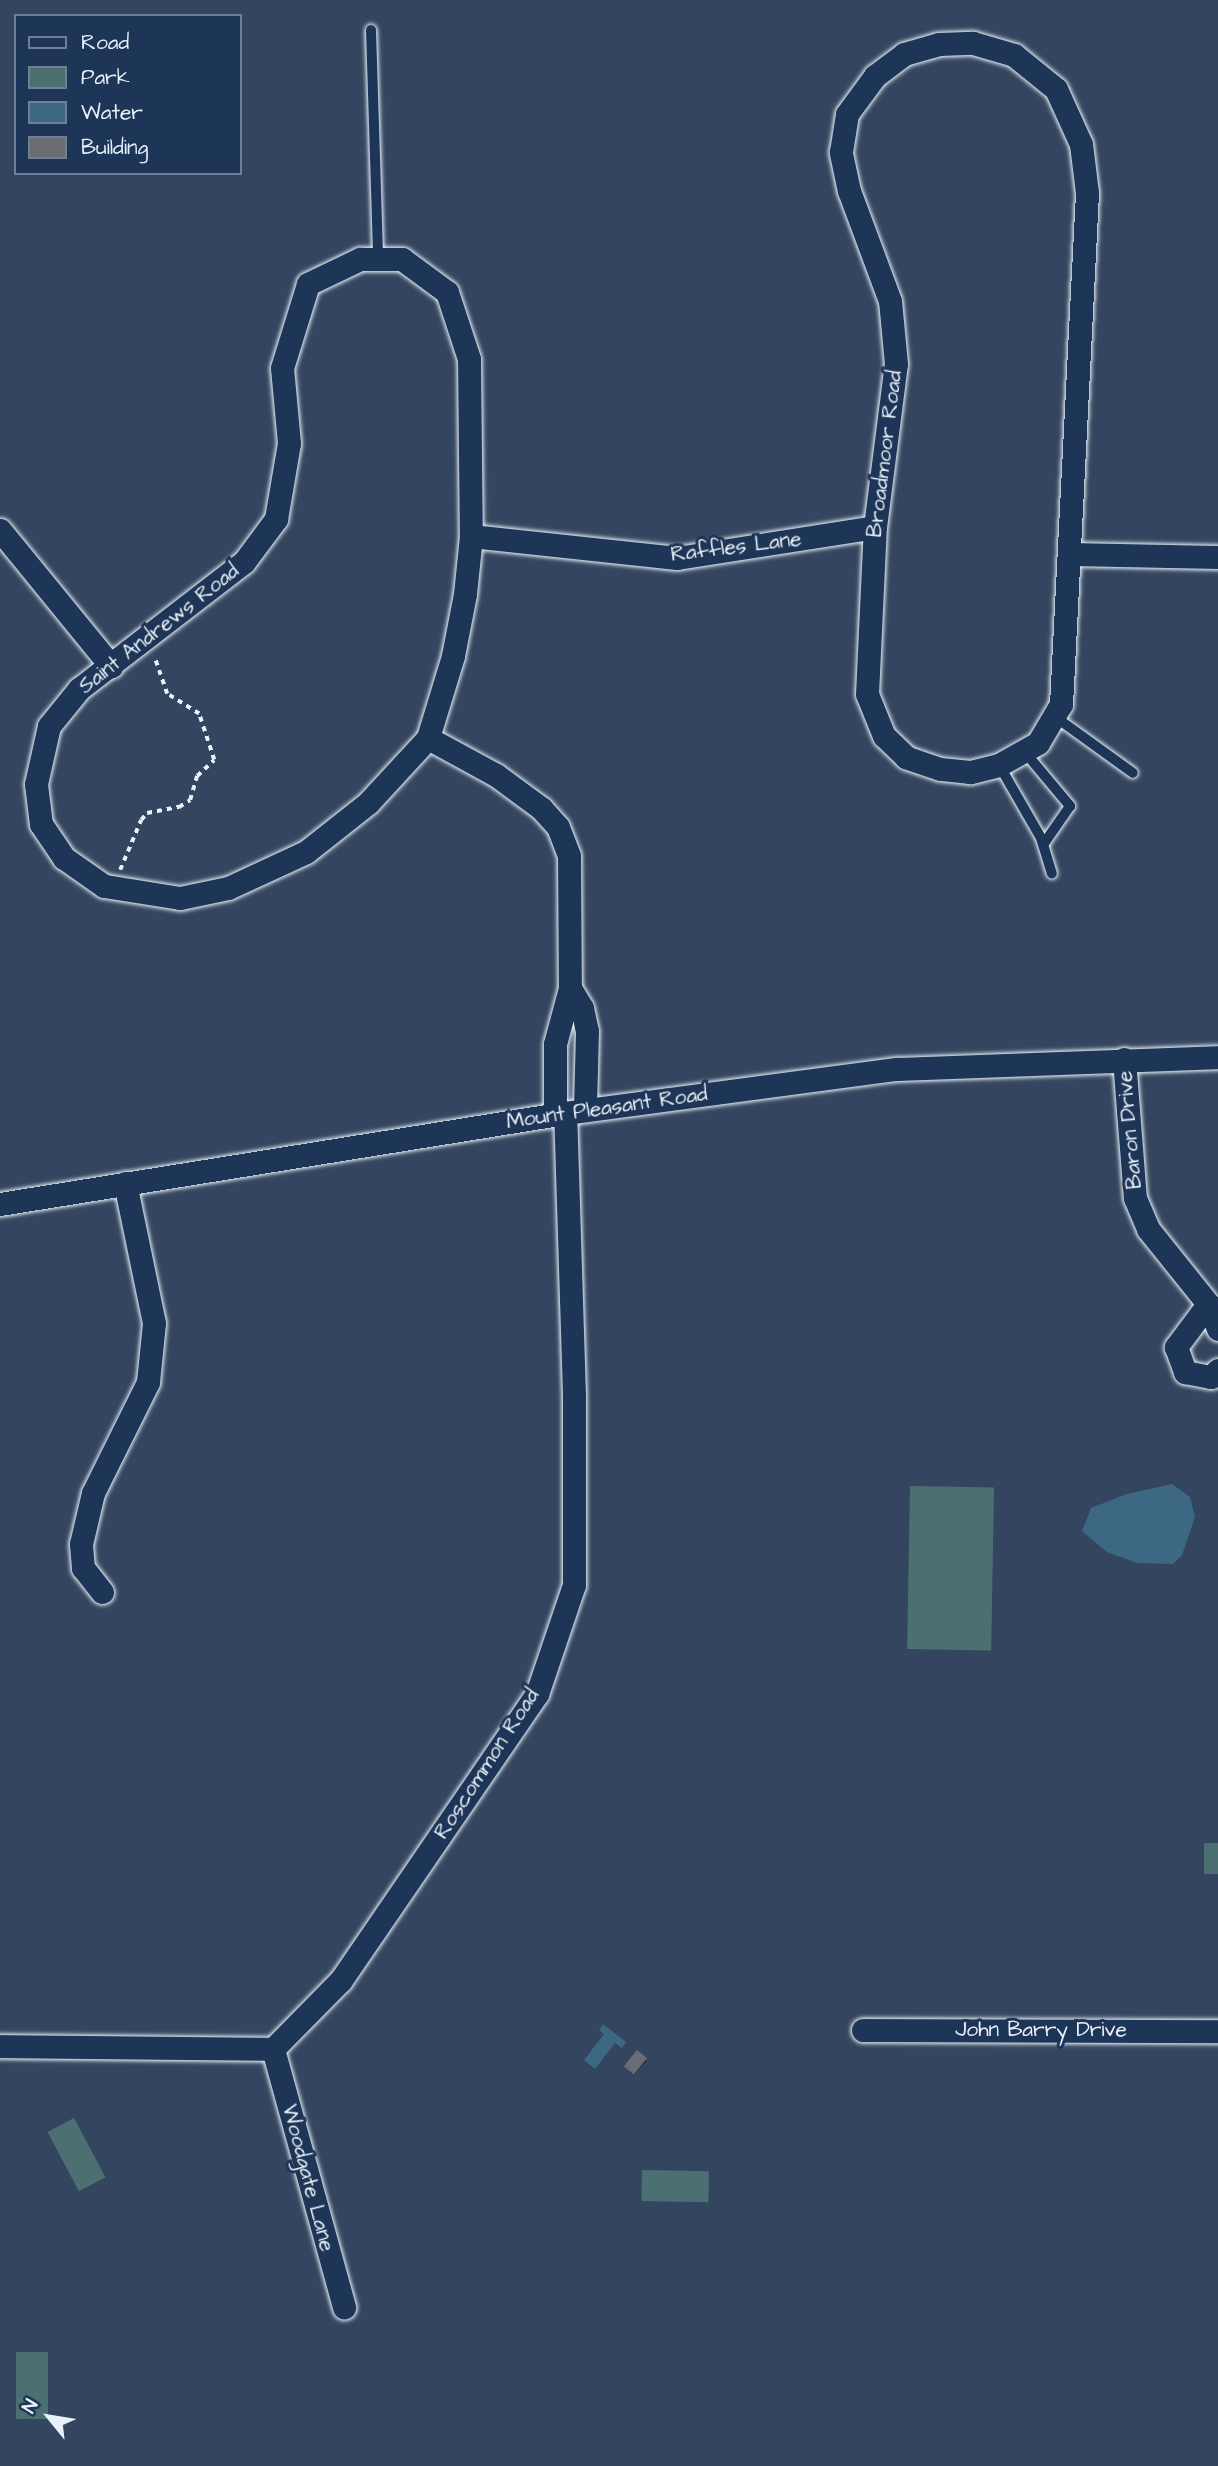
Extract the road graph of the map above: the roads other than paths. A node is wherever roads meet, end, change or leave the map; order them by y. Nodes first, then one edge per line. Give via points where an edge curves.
1 (371, 30) dead end
2 (379, 259) junction
3 (875, 527) junction
4 (0, 530) edge
5 (471, 536) junction
6 (1069, 554) junction
7 (1216, 556) edge
8 (111, 666) junction
9 (1054, 716) junction
10 (428, 738) junction
11 (1024, 751) junction
12 (999, 765) junction
13 (1133, 774) dead end
14 (1043, 845) junction
15 (1052, 873) dead end
16 (570, 988) junction
17 (1218, 1057) edge
18 (1124, 1059) junction
19 (568, 1113) junction
20 (125, 1183) junction
21 (0, 1204) edge
22 (1208, 1304) junction
23 (1218, 1329) edge
24 (1218, 1370) edge
25 (102, 1592) dead end
26 (863, 2030) dead end
27 (1218, 2031) edge
28 (0, 2046) edge
29 (272, 2049) junction
30 (344, 2307) dead end

1 - 2 lane
2 - 5 street, Saint Andrews Road via 402,259 447,292 469,359
2 - 8 street, Saint Andrews Road via 360,259 308,284 282,368 289,443 276,519 244,562
3 - 5 street, Raffles Lane via 677,558
3 - 6 street, Broadmoor Road via 896,364 890,301 849,191 841,152 846,114 875,76 904,54 939,44 972,43 1014,55 1038,71 1071,113 1081,144 1087,194
3 - 12 street, Broadmoor Road via 867,694 884,736 906,757 940,769 970,772
4 - 8 street
5 - 10 street, Saint Andrews Road via 453,656
6 - 7 street
6 - 9 street, Broadmoor Road via 1065,654 1060,704
8 - 10 street, Saint Andrews Road via 79,690 49,726 36,784 41,824 64,858 114,889 180,898 228,888 306,852 368,803
9 - 11 street, Broadmoor Road via 1038,743
9 - 13 lane
10 - 16 street via 513,786 558,827 569,856
11 - 12 street, Broadmoor Road
11 - 14 lane via 1070,806
12 - 14 lane
14 - 15 lane
16 - 19 street via 555,1044
16 - 19 street via 582,1008 587,1031
17 - 18 street, Mount Pleasant Road
18 - 19 street, Mount Pleasant Road via 896,1069
18 - 22 street, Baron Drive via 1135,1198 1147,1229
19 - 20 street, Mount Pleasant Road
19 - 29 street, Roscommon Road via 574,1585 537,1694 341,1980
20 - 21 street, Mount Pleasant Road
20 - 25 street via 155,1323 148,1382 93,1493 81,1544 83,1569
22 - 23 street, Baron Drive
22 - 24 street via 1176,1347 1185,1372 1211,1377
26 - 27 street, John Barry Drive
28 - 29 street
29 - 30 street, Woodgate Lane

